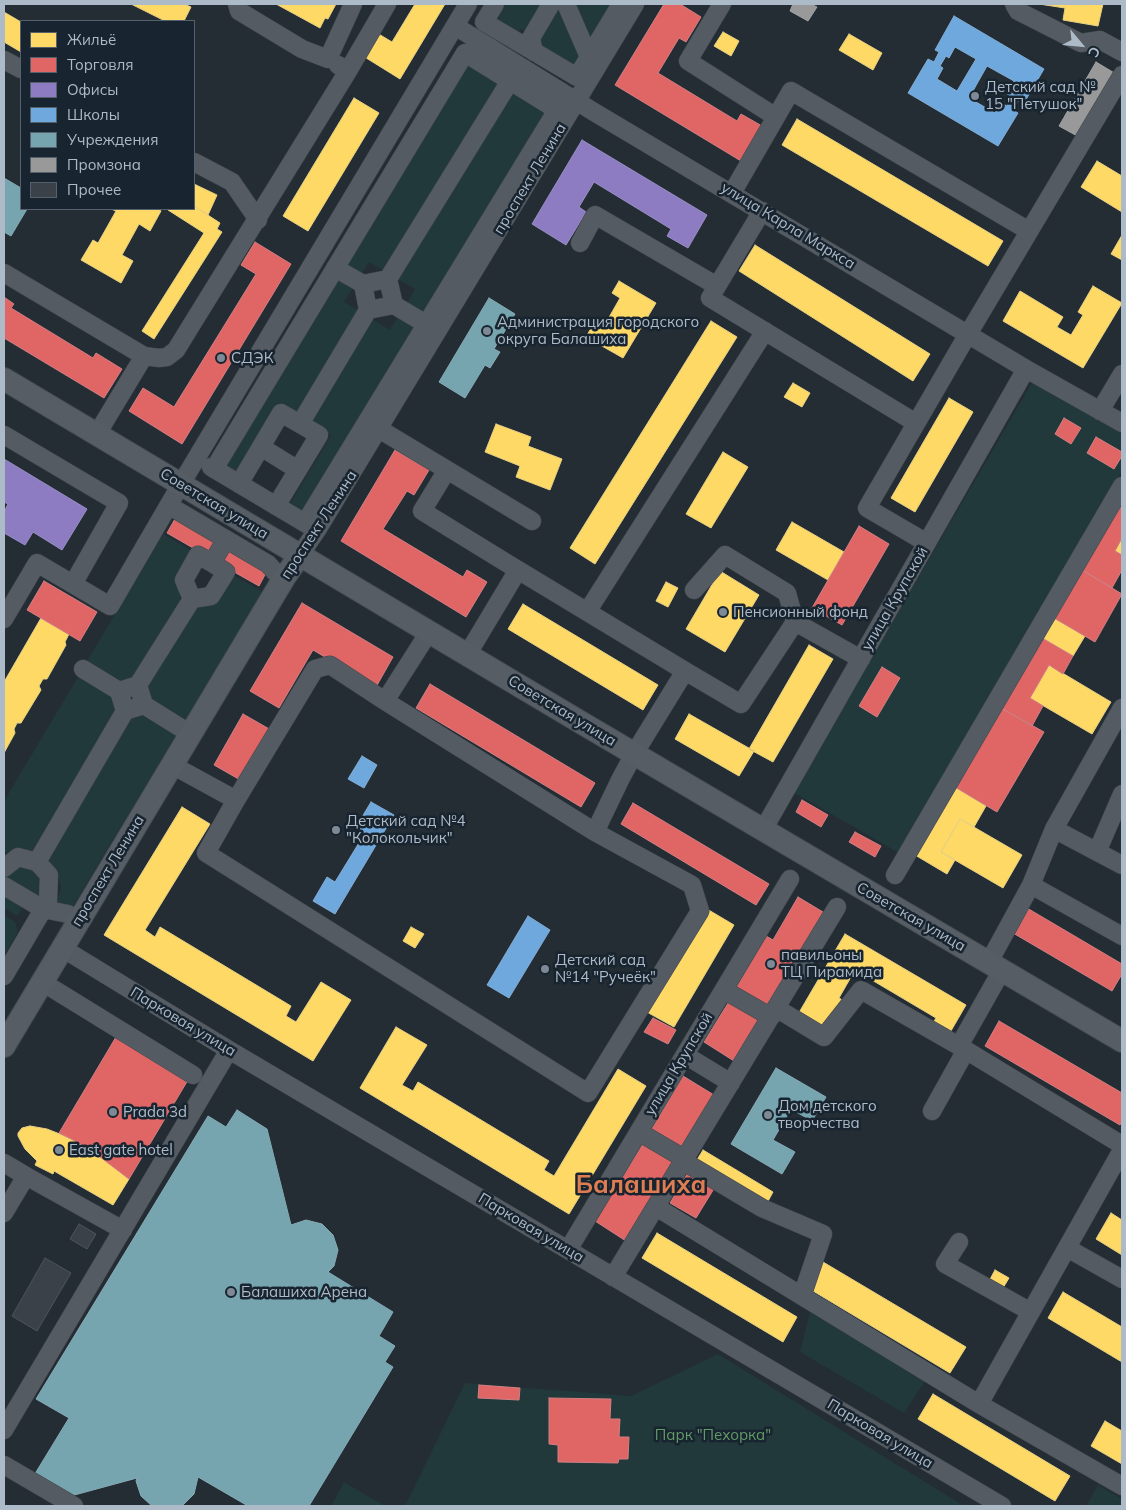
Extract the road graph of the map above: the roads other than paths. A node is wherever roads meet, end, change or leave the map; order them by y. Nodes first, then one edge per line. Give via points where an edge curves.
1 (353, 4) edge
2 (387, 4) edge
3 (468, 4) edge
4 (495, 4) edge
5 (551, 4) edge
6 (566, 4) edge
7 (621, 4) edge
8 (635, 4) edge
9 (1014, 4) edge
10 (233, 6) edge
11 (715, 6) edge
12 (455, 26) junction
13 (528, 44) junction
14 (1122, 52) edge
15 (589, 58) junction
16 (328, 59) junction
17 (4, 60) edge
18 (20, 68) edge
19 (348, 71) junction
20 (1122, 76) edge
21 (510, 81) junction
22 (578, 101) junction
23 (776, 117) junction
24 (195, 163) edge
25 (732, 193) junction
26 (762, 211) junction
27 (258, 220) junction
28 (1029, 231) junction
29 (580, 243) dead end
30 (335, 268) junction
31 (4, 273) edge
32 (388, 279) junction
33 (363, 284) junction
34 (717, 286) junction
35 (394, 305) junction
36 (368, 310) junction
37 (426, 324) junction
38 (765, 332) junction
39 (968, 334) junction
40 (144, 356) junction
41 (1026, 369) junction
42 (1122, 374) edge
43 (4, 379) edge
44 (1100, 410) junction
45 (916, 423) junction
46 (300, 424) junction
47 (1122, 424) edge
48 (378, 429) junction
49 (96, 434) junction
50 (4, 435) edge
51 (261, 447) junction
52 (298, 470) junction
53 (447, 470) junction
54 (181, 484) junction
55 (239, 484) junction
56 (1122, 486) edge
57 (276, 506) junction
58 (178, 511) dead end
59 (532, 521) dead end
60 (226, 539) junction
61 (927, 543) junction
62 (300, 555) junction
63 (212, 563) junction
64 (518, 570) junction
65 (274, 572) dead end
66 (73, 584) junction
67 (694, 590) dead end
68 (192, 599) junction
69 (587, 612) junction
70 (4, 619) edge
71 (795, 622) junction
72 (429, 632) junction
73 (467, 655) junction
74 (861, 658) junction
75 (83, 669) dead end
76 (685, 671) junction
77 (138, 686) junction
78 (119, 691) junction
79 (385, 701) junction
80 (144, 705) junction
81 (1122, 708) edge
82 (125, 711) junction
83 (181, 728) dead end
84 (634, 754) junction
85 (172, 765) junction
86 (1122, 794) edge
87 (236, 800) junction
88 (1054, 829) junction
89 (763, 830) junction
90 (595, 832) junction
91 (1097, 852) junction
92 (36, 862) junction
93 (1122, 866) edge
94 (4, 868) edge
95 (894, 875) dead end
96 (790, 879) dead end
97 (1031, 885) junction
98 (4, 886) edge
99 (837, 907) dead end
100 (43, 909) junction
101 (68, 914) dead end
102 (1122, 936) edge
103 (62, 948) junction
104 (995, 966) junction
105 (4, 976) edge
106 (42, 982) junction
107 (724, 990) junction
108 (774, 1012) junction
109 (1120, 1033) edge
110 (4, 1046) edge
111 (963, 1048) junction
112 (229, 1050) junction
113 (684, 1055) junction
114 (193, 1075) dead end
115 (731, 1083) junction
116 (932, 1111) dead end
117 (639, 1132) junction
118 (1122, 1145) edge
119 (1122, 1150) edge
120 (684, 1160) junction
121 (4, 1163) edge
122 (26, 1176) junction
123 (662, 1210) junction
124 (4, 1213) edge
125 (122, 1230) junction
126 (959, 1242) dead end
127 (1067, 1248) junction
128 (568, 1250) junction
129 (613, 1277) junction
130 (1122, 1279) edge
131 (802, 1296) junction
132 (1031, 1312) junction
133 (979, 1404) junction
134 (4, 1430) edge
135 (4, 1465) edge
136 (1122, 1486) edge
137 (74, 1506) edge
138 (1002, 1506) edge

1 - 16 street
2 - 19 street
3 - 12 street
4 - 13 street via 484,22
5 - 13 street
6 - 15 street
7 - 15 street
8 - 22 street, проспект Ленина
9 - 14 street via 1018,11 1081,43 1100,40
10 - 16 street via 302,48
11 - 23 street via 688,61
12 - 22 street, улица Карла Маркса
12 - 54 street
13 - 15 street via 577,77
16 - 19 street
17 - 18 street
19 - 27 street
20 - 28 street
21 - 30 street via 465,53
21 - 32 street
21 - 37 street via 557,110
22 - 25 street, улица Карла Маркса
22 - 48 street, проспект Ленина
23 - 25 street
23 - 28 street via 792,91
24 - 27 street via 232,182
25 - 26 street, улица Карла Маркса
26 - 34 street
26 - 39 street, улица Карла Маркса
27 - 40 street via 176,350 167,357
28 - 39 street
29 - 34 street via 595,215
30 - 33 street
30 - 55 street via 213,471
31 - 40 street
32 - 33 street
32 - 35 street
33 - 36 street
34 - 38 street via 710,298
35 - 36 street
35 - 37 street
36 - 46 street
37 - 57 street via 302,524
38 - 45 street
38 - 69 street
39 - 41 street, улица Карла Маркса
39 - 45 street
40 - 49 street
41 - 44 street, улица Карла Маркса
41 - 61 street, улица Крупской
42 - 44 street
43 - 49 main road, Советская улица
44 - 47 street, улица Карла Маркса
45 - 61 street via 867,508
46 - 51 street via 281,413
46 - 52 street via 319,435
48 - 53 street
48 - 62 street, проспект Ленина
49 - 54 main road, Советская улица
50 - 66 street via 119,503
51 - 52 street
51 - 55 street
52 - 57 street
53 - 59 street
53 - 64 street via 422,511
54 - 62 main road, Советская улица
54 - 66 street via 110,606
55 - 57 street
56 - 95 street
58 - 60 street
60 - 63 street
60 - 65 street via 268,564
61 - 74 street, улица Крупской
62 - 72 main road, Советская улица
62 - 85 main road, проспект Ленина
63 - 68 street via 226,572 211,596
63 - 68 street via 198,555 184,580
64 - 69 street
64 - 73 street
66 - 70 street via 37,563
67 - 71 street via 725,555 787,593
68 - 77 street
69 - 76 street
71 - 74 street
71 - 76 street via 741,704
72 - 73 main road, Советская улица
72 - 79 street
73 - 84 main road, Советская улица
74 - 89 street, улица Крупской
75 - 78 street
76 - 84 street
77 - 78 street
77 - 80 street
78 - 82 street
79 - 87 street via 330,665 315,668
79 - 90 street
80 - 82 street
80 - 83 street
81 - 88 street
82 - 92 street
84 - 89 main road, Советская улица
84 - 90 street
85 - 87 street
85 - 103 main road, проспект Ленина
86 - 91 street
87 - 90 street via 206,853 588,1093 700,911 692,886
88 - 91 street
88 - 97 street
89 - 104 main road, Советская улица
91 - 93 street
92 - 94 street via 18,857
92 - 100 street via 49,875 48,901
96 - 107 street, улица Крупской
97 - 102 street
97 - 104 street
98 - 100 street
99 - 108 street
100 - 101 street
100 - 105 street
103 - 106 main road, проспект Ленина
103 - 112 street, Парковая улица
104 - 109 main road, Советская улица
104 - 111 street
106 - 110 main road, проспект Ленина
106 - 114 street
107 - 108 street
107 - 113 street, улица Крупской
108 - 111 street via 824,1037 861,990
108 - 115 street
111 - 116 street
111 - 118 street
112 - 125 street
112 - 128 street, Парковая улица
113 - 115 street
113 - 117 street, улица Крупской
115 - 120 street
117 - 120 street
117 - 128 street, улица Крупской
119 - 127 street
120 - 123 street
120 - 131 street via 762,1208 823,1234
121 - 122 street
122 - 124 street
122 - 125 street
123 - 129 street
123 - 131 street
125 - 134 street
126 - 132 street via 945,1264
127 - 130 street
127 - 132 street
128 - 129 street, Парковая улица
129 - 138 street, Парковая улица
131 - 133 street
132 - 133 street
133 - 136 street
135 - 137 street

